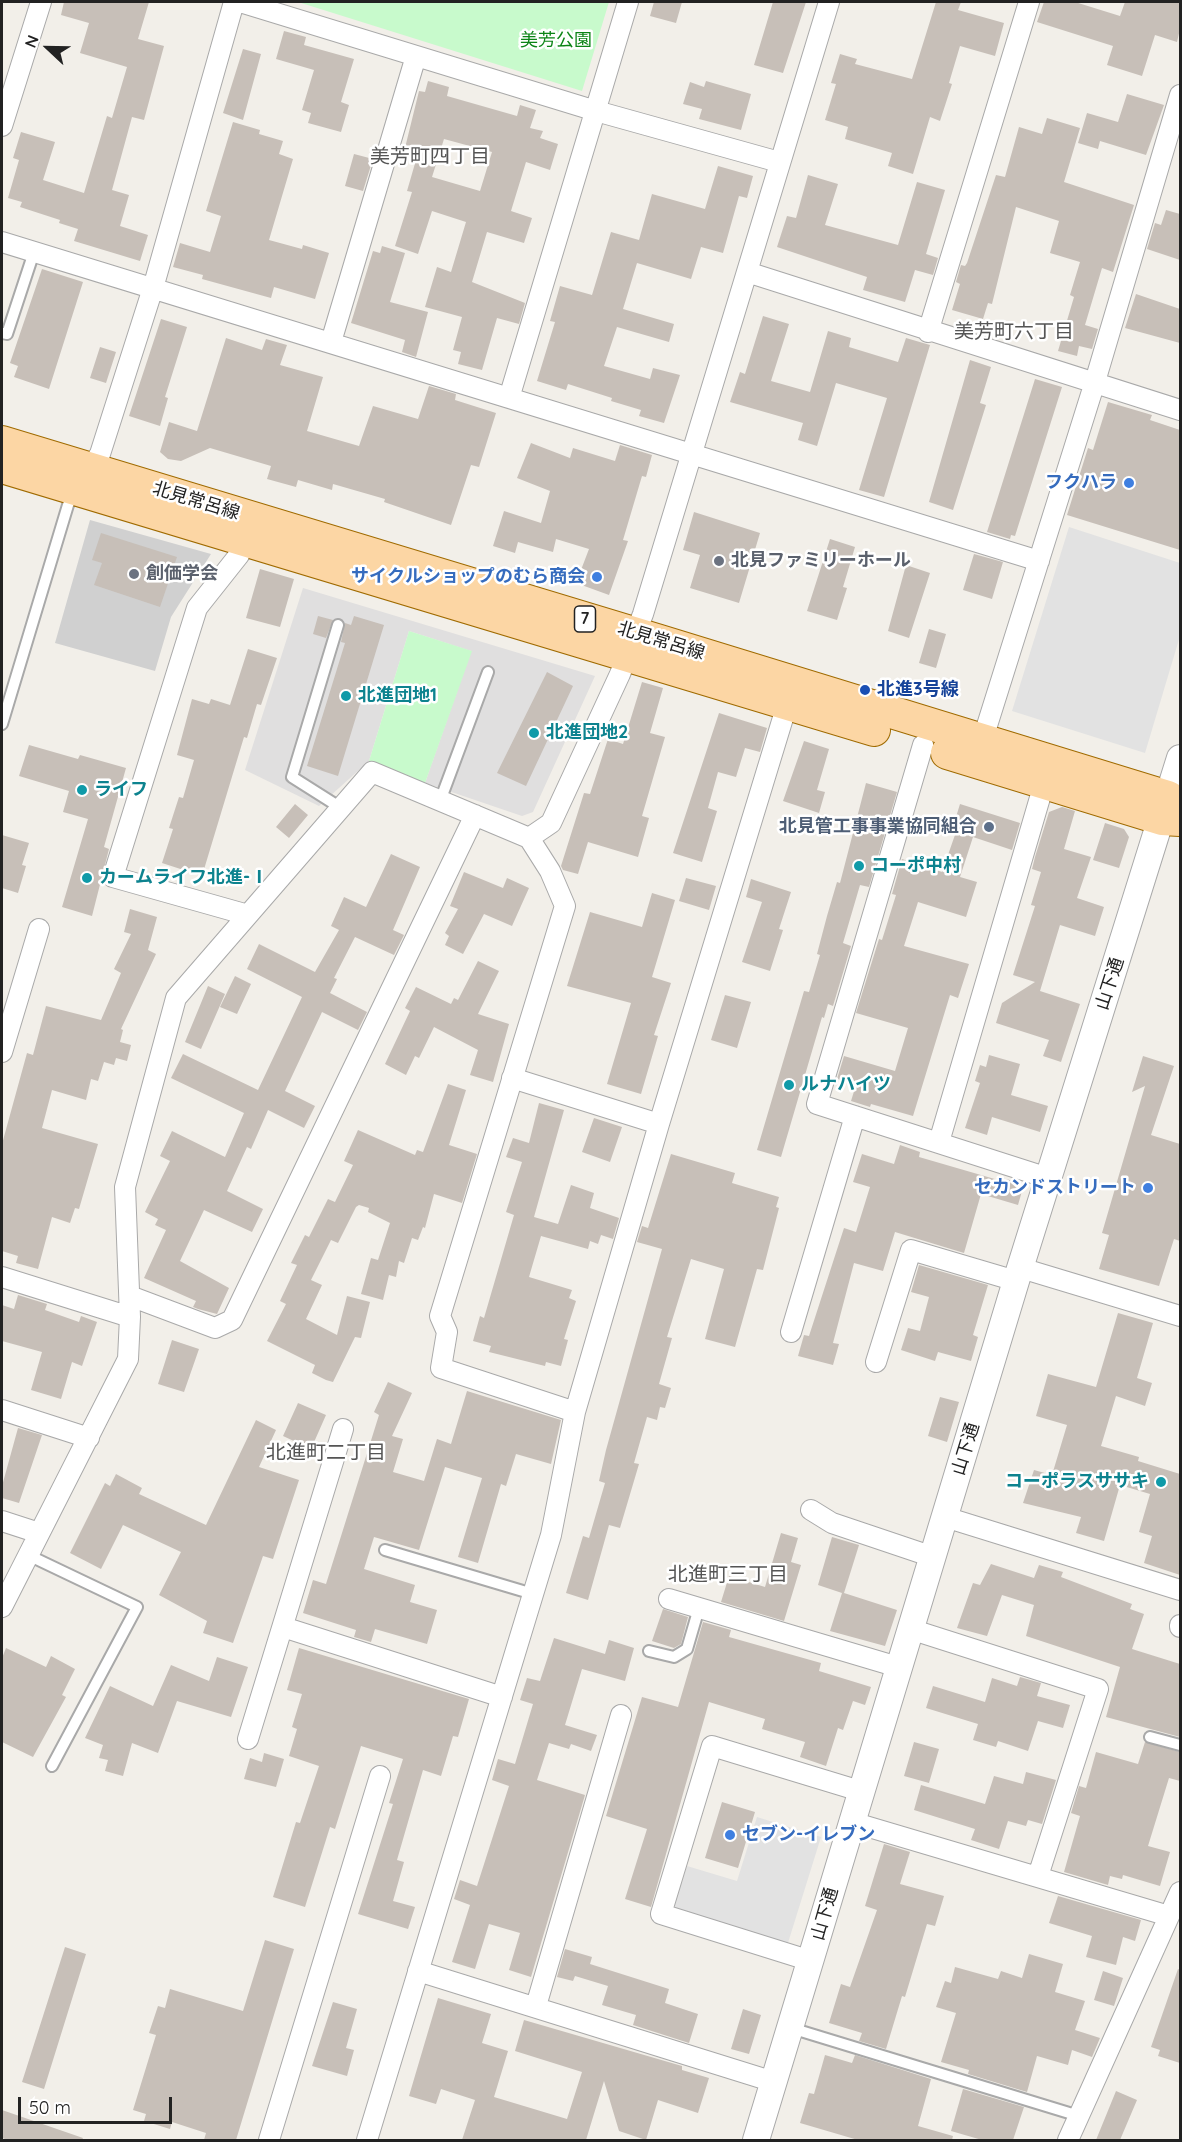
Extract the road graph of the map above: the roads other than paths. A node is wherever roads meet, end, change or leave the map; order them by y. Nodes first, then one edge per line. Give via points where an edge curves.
1 (41, 2) edge
2 (234, 2) edge
3 (240, 2) edge
4 (628, 2) edge
5 (829, 2) edge
6 (1029, 2) edge
7 (416, 56) junction
8 (1180, 95) edge
9 (596, 111) junction
10 (2, 126) edge
11 (779, 162) junction
12 (2, 242) edge
13 (34, 252) junction
14 (747, 272) junction
15 (153, 288) junction
16 (928, 332) junction
17 (2, 333) edge
18 (331, 342) junction
19 (1094, 385) junction
20 (509, 398) junction
21 (1180, 411) edge
22 (2, 442) edge
23 (691, 453) junction
24 (2, 467) edge
25 (83, 480) junction
26 (250, 531) junction
27 (1039, 561) junction
28 (338, 625) dead end
29 (631, 645) junction
30 (488, 672) dead end
31 (791, 693) junction
32 (2, 724) edge
33 (922, 745) junction
34 (979, 751) junction
35 (1180, 758) edge
36 (1044, 784) junction
37 (440, 801) junction
38 (341, 808) junction
39 (1173, 810) edge
40 (475, 815) junction
41 (529, 838) junction
42 (248, 915) junction
43 (39, 929) dead end
44 (2, 1052) edge
45 (512, 1078) junction
46 (855, 1116) junction
47 (659, 1125) junction
48 (939, 1142) junction
49 (1048, 1178) junction
50 (1018, 1274) junction
51 (2, 1277) edge
52 (130, 1296) junction
53 (1180, 1316) edge
54 (130, 1317) junction
55 (791, 1332) dead end
56 (876, 1362) dead end
57 (2, 1410) edge
58 (575, 1412) junction
59 (343, 1429) dead end
60 (89, 1438) junction
61 (811, 1510) dead end
62 (945, 1517) junction
63 (2, 1521) edge
64 (39, 1533) junction
65 (385, 1550) dead end
66 (28, 1555) junction
67 (933, 1557) junction
68 (1180, 1590) edge
69 (533, 1593) junction
70 (669, 1599) dead end
71 (2, 1607) edge
72 (699, 1608) junction
73 (283, 1627) junction
74 (910, 1629) junction
75 (649, 1651) dead end
76 (898, 1667) junction
77 (502, 1697) junction
78 (621, 1715) dead end
79 (1150, 1737) dead end
80 (248, 1739) dead end
81 (1180, 1745) edge
82 (52, 1766) dead end
83 (380, 1776) dead end
84 (860, 1791) junction
85 (852, 1822) junction
86 (1038, 1876) junction
87 (1180, 1892) edge
88 (1169, 1916) junction
89 (811, 1961) junction
90 (418, 1971) junction
91 (536, 2006) junction
92 (790, 2028) junction
93 (774, 2082) junction
94 (1079, 2116) junction
95 (269, 2140) edge
96 (367, 2140) edge
97 (756, 2140) edge
98 (1068, 2140) edge

1 - 10 street
2 - 15 street
3 - 7 street
4 - 9 street
5 - 11 street
6 - 16 street
7 - 9 street
7 - 18 street
8 - 19 street
9 - 11 street
9 - 20 street
11 - 14 street
12 - 13 street
13 - 15 street
13 - 17 lane via 7,334
14 - 16 street
14 - 23 street
15 - 18 street
15 - 25 street via 100,454
16 - 19 street
18 - 20 street
19 - 21 street
19 - 27 street
20 - 23 street
22 - 25 main road, 北見常呂線 / 7
23 - 27 street
23 - 29 street
24 - 25 main road, 北見常呂線 / 7
25 - 26 main road, 北見常呂線 / 7
25 - 32 lane via 68,505
26 - 29 main road, 北見常呂線 / 7
26 - 42 street via 239,555 197,608 112,877
27 - 34 street
28 - 38 lane via 292,777
29 - 31 main road, 北見常呂線 / 7
29 - 41 street via 551,823
30 - 37 lane
31 - 33 main road, 北見常呂線 / 7
31 - 34 main road, 北見常呂線 / 7
31 - 47 street
33 - 34 main road, 北見常呂線 / 7
33 - 46 street via 817,1104
34 - 36 main road, 北見常呂線 / 7
34 - 39 main road, 北見常呂線 / 7
35 - 39 street, 山下通
36 - 39 main road, 北見常呂線 / 7
36 - 48 street
37 - 38 street via 372,772
37 - 40 street
38 - 42 street
39 - 49 street, 山下通
40 - 41 street
40 - 52 street via 232,1320 215,1328
41 - 45 street via 550,871 565,906
42 - 52 street via 176,998 125,1187
43 - 44 street
45 - 47 street
45 - 58 street via 440,1316 447,1332 441,1368
46 - 48 street
46 - 55 street
47 - 58 street
48 - 49 street
49 - 50 street, 山下通
50 - 53 street
50 - 56 street via 911,1250
50 - 62 street, 山下通
51 - 54 street
52 - 54 street
54 - 60 street via 128,1359
57 - 60 street
58 - 69 street via 551,1535
59 - 73 street
60 - 64 street
61 - 67 street via 832,1523
62 - 67 street, 山下通
62 - 68 street
63 - 64 street
64 - 66 street
65 - 69 lane
66 - 71 street
66 - 82 lane via 137,1607
67 - 74 street, 山下通
69 - 77 street
70 - 72 street
72 - 75 lane via 687,1649 674,1656
72 - 76 street
73 - 77 street
73 - 80 street
74 - 76 street, 山下通
74 - 86 street via 1098,1689
76 - 84 street, 山下通
77 - 90 street
78 - 91 street
79 - 81 lane
83 - 95 street
84 - 85 street, 山下通
84 - 89 street via 712,1746 662,1914
85 - 86 street
85 - 89 street, 山下通
86 - 88 street
87 - 88 street
88 - 94 street
89 - 92 street, 山下通
90 - 91 street
90 - 96 street
91 - 93 street
92 - 93 street, 山下通
92 - 94 lane
93 - 97 street, 山下通
94 - 98 street

